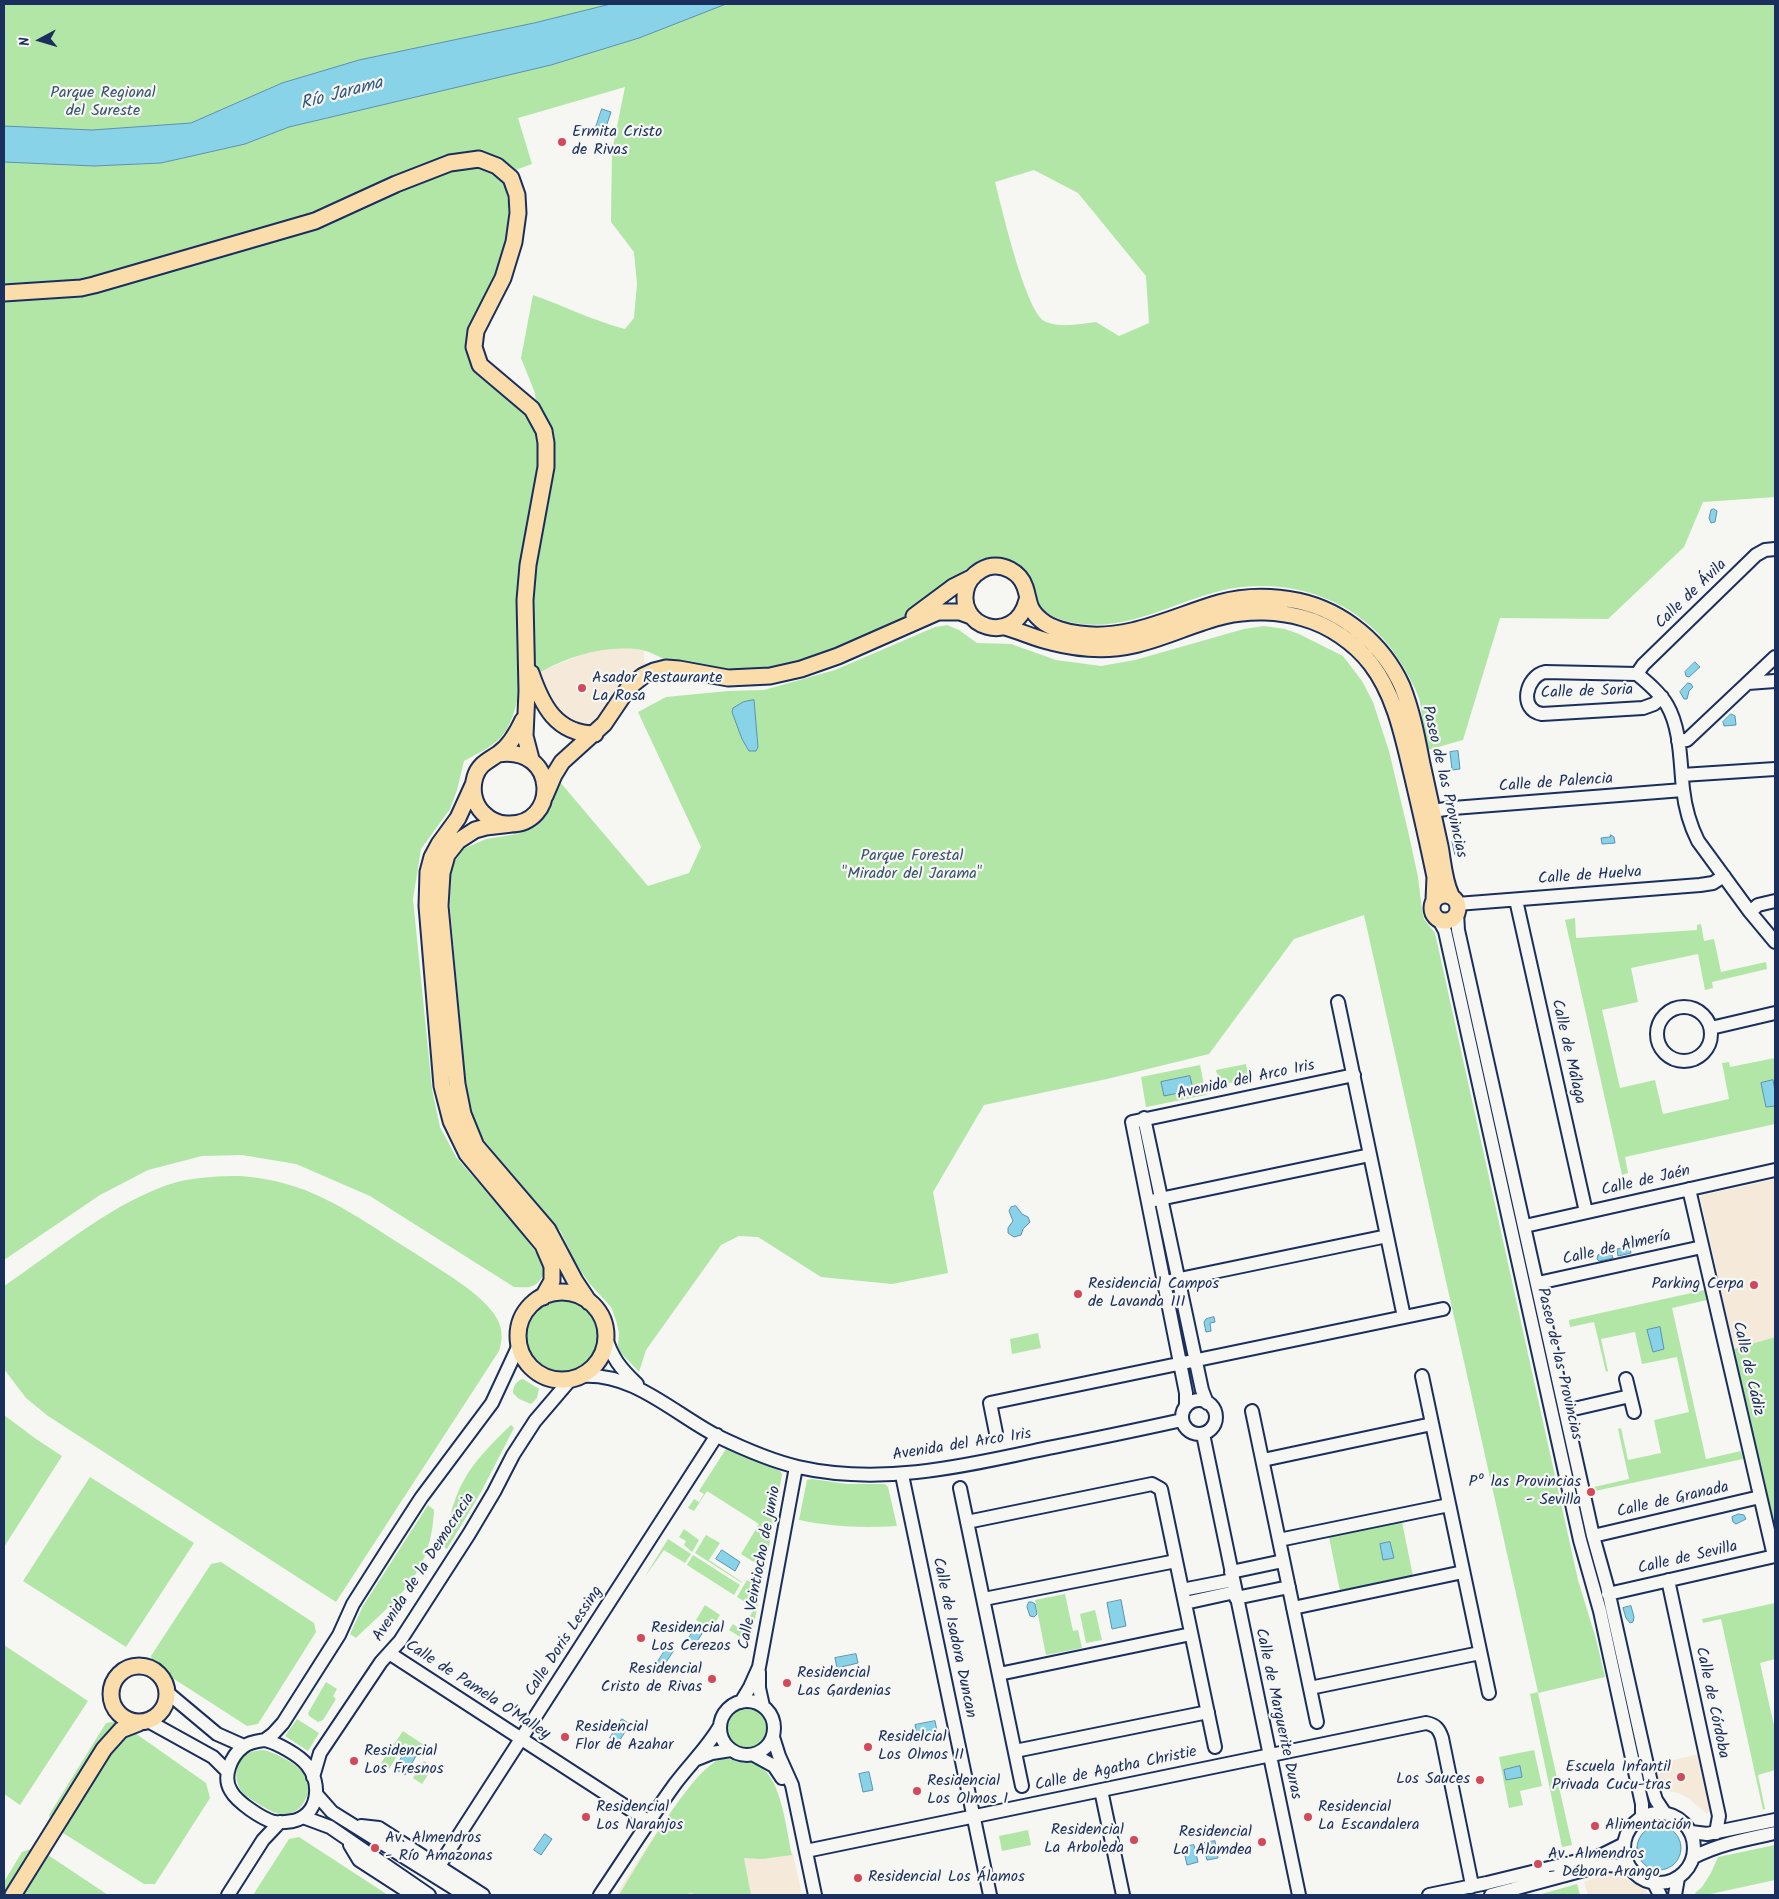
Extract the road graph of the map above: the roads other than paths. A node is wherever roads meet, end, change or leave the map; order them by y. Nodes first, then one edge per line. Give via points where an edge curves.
1 (4, 293) edge
2 (1775, 549) edge
3 (972, 577) junction
4 (1027, 600) junction
5 (971, 616) junction
6 (1005, 627) junction
7 (892, 633) junction
8 (526, 654) junction
9 (1775, 657) edge
10 (1637, 674) junction
11 (1775, 682) edge
12 (1748, 683) junction
13 (1662, 697) junction
14 (527, 706) junction
15 (595, 734) junction
16 (1678, 741) junction
17 (576, 749) junction
18 (498, 754) junction
19 (533, 761) junction
20 (1775, 769) edge
21 (1682, 775) junction
22 (473, 785) junction
23 (1683, 790) junction
24 (545, 796) junction
25 (1432, 811) junction
26 (512, 824) junction
27 (456, 834) junction
28 (1724, 876) junction
29 (1434, 900) junction
30 (1516, 900) junction
31 (1775, 901) edge
32 (1455, 904) junction
33 (1750, 912) junction
34 (1439, 920) junction
35 (1775, 942) edge
36 (1338, 1002) dead end
37 (1775, 1013) edge
38 (1711, 1028) junction
39 (1354, 1075) junction
40 (1144, 1118) junction
41 (1370, 1155) junction
42 (1775, 1170) edge
43 (1689, 1189) junction
44 (1161, 1199) junction
45 (1147, 1202) junction
46 (1586, 1212) junction
47 (1525, 1226) junction
48 (1388, 1236) junction
49 (1702, 1246) junction
50 (1178, 1280) junction
51 (1164, 1282) junction
52 (1538, 1284) junction
53 (543, 1297) junction
54 (589, 1302) junction
55 (1443, 1309) dead end
56 (1404, 1317) junction
57 (605, 1335) junction
58 (519, 1346) junction
59 (1196, 1360) junction
60 (1180, 1363) junction
61 (1422, 1376) dead end
62 (576, 1378) junction
63 (1626, 1379) dead end
64 (644, 1391) junction
65 (1630, 1396) junction
66 (1207, 1402) junction
67 (1186, 1405) junction
68 (1252, 1411) dead end
69 (1565, 1411) junction
70 (1634, 1412) dead end
71 (1182, 1420) junction
72 (1432, 1424) junction
73 (996, 1433) dead end
74 (1203, 1434) junction
75 (717, 1435) junction
76 (1263, 1460) junction
77 (796, 1467) junction
78 (902, 1475) junction
79 (960, 1488) dead end
80 (1760, 1497) junction
81 (1449, 1505) junction
82 (967, 1522) junction
83 (1593, 1536) junction
84 (1279, 1540) junction
85 (1774, 1556) edge
86 (1176, 1561) junction
87 (1283, 1561) junction
88 (1463, 1572) junction
89 (1668, 1580) junction
90 (1234, 1586) junction
91 (1289, 1587) junction
92 (1608, 1594) junction
93 (1183, 1597) junction
94 (984, 1599) junction
95 (1293, 1608) junction
96 (1191, 1634) junction
97 (389, 1653) junction
98 (1480, 1653) junction
99 (759, 1667) junction
100 (999, 1674) junction
101 (1310, 1688) junction
102 (168, 1693) junction
103 (1489, 1693) dead end
104 (111, 1701) junction
105 (741, 1702) junction
106 (763, 1706) junction
107 (1208, 1712) junction
108 (144, 1722) junction
109 (1317, 1722) dead end
110 (720, 1726) junction
111 (773, 1737) junction
112 (522, 1738) junction
113 (264, 1740) junction
114 (244, 1746) junction
115 (1215, 1747) dead end
116 (104, 1749) junction
117 (731, 1750) junction
118 (1015, 1751) junction
119 (754, 1754) junction
120 (1269, 1754) junction
121 (692, 1761) junction
122 (228, 1772) junction
123 (313, 1777) junction
124 (1022, 1786) dead end
125 (1101, 1790) junction
126 (317, 1795) junction
127 (793, 1795) junction
128 (1664, 1812) junction
129 (973, 1816) junction
130 (1642, 1816) junction
131 (303, 1817) junction
132 (1775, 1820) edge
133 (648, 1821) junction
134 (280, 1822) junction
135 (355, 1826) junction
136 (1691, 1832) junction
137 (1716, 1833) junction
138 (1775, 1833) edge
139 (345, 1839) junction
140 (1624, 1844) junction
141 (806, 1851) junction
142 (1694, 1857) junction
143 (439, 1866) junction
144 (1628, 1866) junction
145 (1678, 1878) junction
146 (1654, 1883) junction
147 (1471, 1887) junction
148 (13, 1895) edge
149 (228, 1895) edge
150 (413, 1895) edge
151 (429, 1895) edge
152 (465, 1895) edge
153 (483, 1895) edge
154 (600, 1895) edge
155 (815, 1895) edge
156 (990, 1895) edge
157 (1122, 1895) edge
158 (1298, 1895) edge
159 (1429, 1895) edge
160 (1491, 1895) edge
161 (1660, 1895) edge
162 (1675, 1895) edge

1 - 8 main road via 81,288 315,221 450,163 479,159 497,166 511,178 518,196 518,213 509,260 476,331 474,347 480,365 532,409 544,431 544,480 528,565
2 - 10 street, Calle de Ávila via 1756,555
3 - 4 main road via 991,566 1011,570 1025,586
3 - 5 main road via 965,596
3 - 7 main road via 953,587
4 - 6 main road via 1020,617
4 - 25 main road, Paseo de las Provincias via 1042,621 1080,634 1108,635 1131,631 1243,598 1297,601 1342,618 1370,641 1398,679 1416,729
5 - 6 main road via 986,626
5 - 7 main road via 960,612 938,612
6 - 29 main road, Paseo de las Provincias via 1050,642 1107,648 1134,645 1225,616 1269,612 1309,620 1348,641 1372,664 1388,693 1402,731 1435,877
7 - 15 main road via 838,656 770,676 728,678 679,669 654,671 629,687
8 - 14 main road
8 - 15 main road via 539,695 552,715 572,730
9 - 12 street
10 - 13 street
10 - 13 street, Calle de Soria via 1539,673 1527,690 1528,704 1532,710 1542,714 1643,708
11 - 12 street
12 - 16 street via 1687,740
13 - 16 street via 1671,714
14 - 18 main road via 514,738
14 - 19 main road via 525,743
15 - 17 main road
16 - 21 street
17 - 19 main road via 551,759
17 - 24 main road via 557,769
18 - 19 main road via 521,754
18 - 22 main road via 477,771
19 - 24 main road via 544,778
20 - 21 street
21 - 23 street
22 - 26 main road via 476,802 487,816 503,824
22 - 27 main road
23 - 25 street, Calle de Palencia
23 - 28 street via 1698,841
24 - 26 main road via 530,818
25 - 32 main road, Paseo de las Provincias
26 - 27 main road
27 - 53 main road via 439,844 432,857 427,888 442,1086 450,1121 467,1154 544,1245 552,1266 552,1281
27 - 54 main road via 442,873 440,906 462,1114 476,1146 548,1230
28 - 30 street, Calle de Huelva via 1713,883 1700,885
28 - 33 street
29 - 32 main road via 1441,895
29 - 34 main road via 1431,910
30 - 32 street, Calle de Huelva
30 - 46 street, Calle de Málaga
31 - 33 street via 1758,905
32 - 34 main road via 1450,920
32 - 47 street, Paseo de las Provincias via 1458,930
33 - 35 street
34 - 130 street, Paseo de las Provincias via 1445,931 1576,1523 1602,1620
36 - 39 street
37 - 38 street
38 - 38 street via 1707,1019 1694,1008 1676,1007 1662,1018 1658,1026 1658,1044 1670,1057 1687,1061 1704,1053 1709,1046
39 - 40 street, Avenida del Arco Iris
39 - 41 street
40 - 44 street
40 - 45 street via 1132,1124
41 - 44 street
41 - 48 street
42 - 43 street, Calle de Jaén
43 - 46 street, Calle de Jaén
43 - 49 street, Calle de Cádiz
44 - 45 street
44 - 50 street
45 - 51 street
46 - 47 street, Calle de Jaén
47 - 52 street, Paseo de las Provincias
48 - 50 street
48 - 56 street
49 - 52 street, Calle de Almería
49 - 80 street, Calle de Cádiz
50 - 51 street
50 - 59 street
51 - 60 street
52 - 69 street, Paseo de las Provincias
53 - 54 main road via 567,1293
53 - 58 main road via 521,1319
54 - 57 main road via 598,1312
55 - 56 street, Avenida del Arco Iris
56 - 59 street, Avenida del Arco Iris
57 - 62 main road via 599,1360
57 - 64 street, Avenida del Arco Iris via 616,1363
58 - 62 main road via 532,1369 543,1376 556,1380
58 - 113 street via 492,1402 421,1498 353,1604 339,1635 283,1723
59 - 60 street, Avenida del Arco Iris
59 - 66 street
60 - 67 street
60 - 73 street, Avenida del Arco Iris via 990,1403
61 - 72 street
62 - 64 street, Avenida del Arco Iris via 596,1374 616,1378
62 - 97 street, Avenida de la Democracia via 534,1421 469,1534
63 - 65 street
64 - 75 street, Avenida del Arco Iris
65 - 69 street, Paseo de las Provincias
65 - 70 street
66 - 67 street via 1196,1400
66 - 74 street via 1214,1411 1215,1422
67 - 71 street
68 - 76 street
69 - 83 street, Paseo de las Provincias
71 - 74 street via 1192,1433
71 - 78 street, Avenida del Arco Iris via 973,1464
72 - 76 street
72 - 81 street
74 - 90 street, Calle de Marguerite Duras
75 - 77 street, Avenida del Arco Iris
75 - 112 street, Calle Doris Lessing
76 - 84 street
77 - 78 street, Avenida del Arco Iris via 839,1474
77 - 99 street, Calle Veintiocho de junio
78 - 129 street, Calle de Isadora Duncan
79 - 82 street
80 - 83 street, Calle de Granada
80 - 85 street, Calle de Cádiz
81 - 84 street
81 - 88 street
82 - 86 street via 1152,1484 1161,1489
82 - 94 street
83 - 92 street, Paseo de las Provincias
84 - 87 street
85 - 89 street, Calle de Sevilla
86 - 93 street
86 - 94 street
87 - 90 street
87 - 91 street
88 - 95 street
88 - 98 street
89 - 92 street, Calle de Sevilla
89 - 137 street, Calle de Córdoba via 1719,1816
90 - 91 street
90 - 93 street
90 - 120 street, Calle de Marguerite Duras
91 - 95 street
92 - 128 street, Paseo de las Provincias via 1652,1787
93 - 96 street
94 - 100 street
95 - 101 street
96 - 100 street
96 - 107 street
97 - 112 street, Calle de Pamela O'Malley
97 - 123 street, Avenida de la Democracia via 320,1753
98 - 101 street
98 - 103 street
99 - 105 street, Calle Veintiocho de junio
99 - 106 street
100 - 118 street
101 - 109 street
102 - 104 main road via 160,1675 146,1666 136,1666 126,1668 113,1682
102 - 108 main road via 163,1710
102 - 114 street via 217,1734
104 - 108 main road via 122,1717
104 - 116 main road via 111,1724
105 - 106 street via 753,1701
105 - 110 street via 726,1710
106 - 111 street via 771,1714 775,1726
107 - 115 street
107 - 118 street
108 - 116 main road via 121,1730
108 - 122 street via 213,1757
110 - 117 street via 723,1740
110 - 121 street
111 - 119 street via 766,1748
111 - 127 street
112 - 133 street, Calle de Pamela O'Malley
112 - 143 street, Calle Doris Lessing
113 - 114 street
113 - 123 street via 301,1760
114 - 122 street via 234,1756
116 - 148 main road
117 - 119 street via 746,1756
117 - 121 street
118 - 124 street
119 - 127 street via 774,1766
120 - 125 street, Calle de Agatha Christie
120 - 147 street, Calle de Agatha Christie via 1418,1724 1433,1724 1442,1738
120 - 158 street, Calle de Marguerite Duras
121 - 133 street
122 - 134 street via 231,1791 241,1802 263,1817
123 - 126 street
125 - 129 street, Calle de Agatha Christie
125 - 157 street
126 - 131 street
126 - 135 street via 332,1812
127 - 141 street
128 - 130 street
128 - 136 street via 1685,1823
129 - 141 street, Calle de Agatha Christie
129 - 156 street, Calle de Isadora Duncan
130 - 140 street via 1631,1825
131 - 134 street
131 - 139 street via 330,1827
132 - 137 street
133 - 154 street
134 - 149 street via 263,1840
135 - 143 street via 379,1828
135 - 152 street
136 - 137 street
136 - 142 street
138 - 142 street via 1724,1844
139 - 150 street via 359,1860
139 - 151 street
140 - 144 street
140 - 147 street via 1602,1855
141 - 155 street
142 - 145 street
143 - 153 street
144 - 146 street via 1643,1879
144 - 160 street via 1603,1865
145 - 146 street
145 - 162 street
146 - 161 street
147 - 159 street

